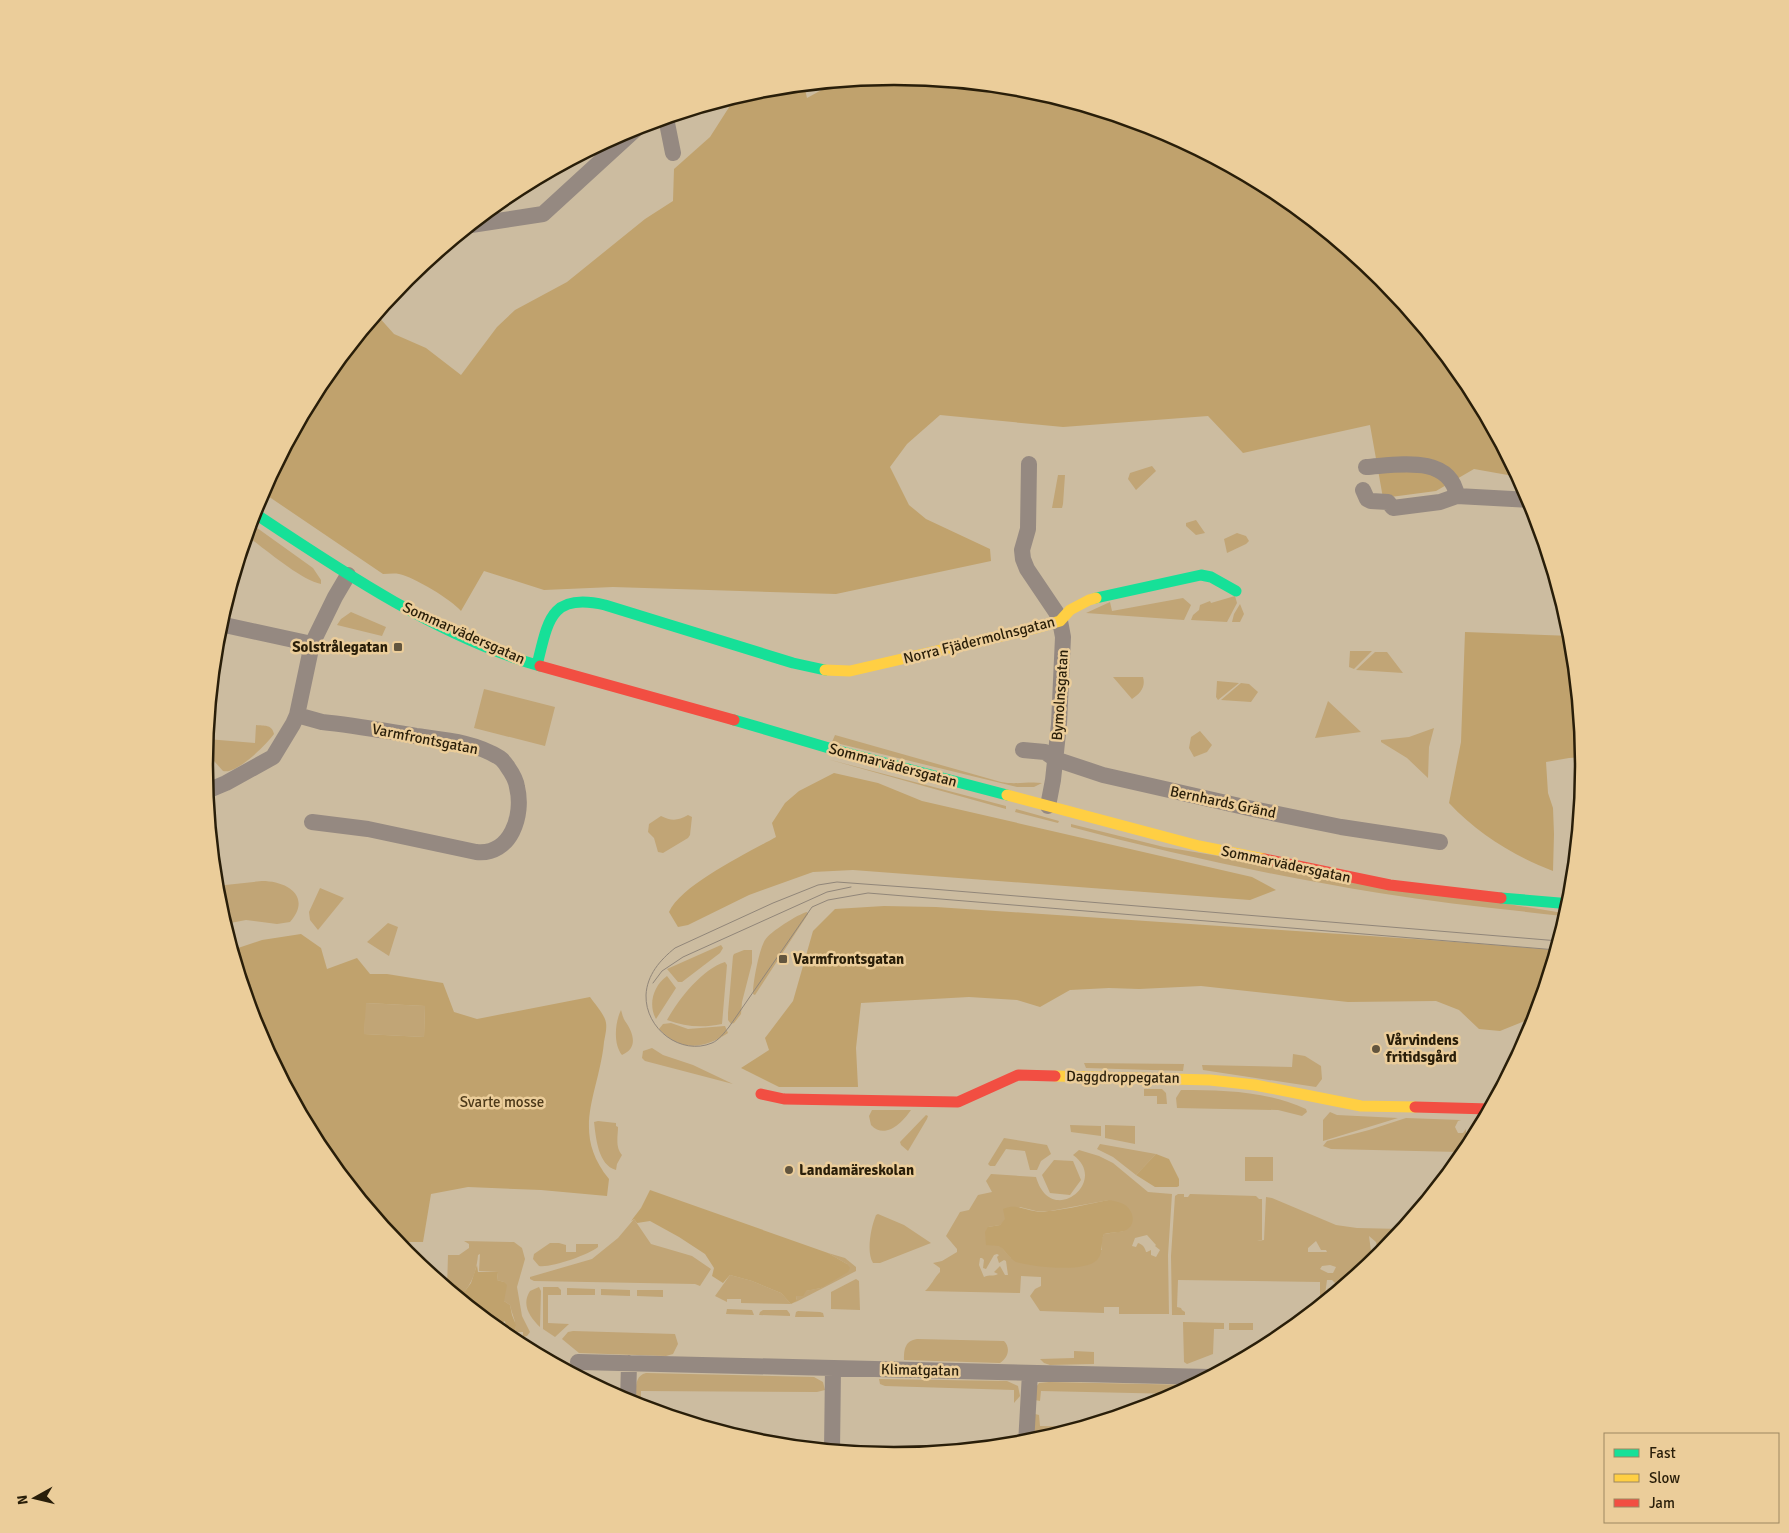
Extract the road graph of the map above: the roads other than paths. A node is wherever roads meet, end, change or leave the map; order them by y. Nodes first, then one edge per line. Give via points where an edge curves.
1 (667, 124) edge
2 (621, 143) edge
3 (673, 153) dead end
4 (484, 223) edge
5 (1029, 464) dead end
6 (1366, 467) dead end
7 (1363, 490) dead end
8 (1457, 496) junction
9 (1521, 499) edge
10 (261, 517) edge
11 (348, 576) junction
12 (1236, 590) dead end
13 (1060, 621) junction
14 (228, 626) edge
15 (312, 644) junction
16 (537, 665) junction
17 (297, 715) junction
18 (1022, 750) dead end
19 (1055, 759) junction
20 (214, 789) edge
21 (1048, 806) junction
22 (312, 822) dead end
23 (1440, 842) dead end
24 (1562, 903) edge
25 (760, 1094) dead end
26 (1484, 1109) edge
27 (578, 1362) dead end
28 (629, 1363) junction
29 (833, 1368) junction
30 (1030, 1372) junction
31 (1198, 1377) edge
32 (628, 1393) edge
33 (1026, 1435) edge
34 (832, 1445) edge

1 - 3 street
2 - 4 street via 543,214
5 - 13 street, Bymolnsgatan via 1028,529 1023,559
6 - 8 street via 1433,466 1451,480
7 - 8 street via 1366,499 1388,502 1393,508 1440,502
8 - 9 street
10 - 11 street, Sommarvädersgatan
11 - 15 street
11 - 16 street, Sommarvädersgatan via 418,615 508,656
12 - 13 street, Norra Fjädermolnsgatan via 1211,576 1201,575 1089,600 1070,610
13 - 16 street, Norra Fjädermolnsgatan via 843,672 831,672 607,606 577,601 552,614
13 - 19 street, Bymolnsgatan via 1062,667
14 - 15 street
15 - 17 street
16 - 21 street, Sommarvädersgatan via 839,751
17 - 20 street via 273,756
17 - 22 street, Varmfrontsgatan via 322,722 475,746 502,759 517,786 519,801 514,828 504,844 490,852
18 - 19 street via 1045,752
19 - 21 street
19 - 23 street, Bernhards Gränd via 1103,775 1253,810
21 - 24 street, Sommarvädersgatan via 1199,846 1352,878 1478,896
25 - 26 street, Daggdroppegatan via 784,1099 958,1102 1026,1074 1210,1080 1255,1085 1360,1106
27 - 28 street, Klimatgatan
28 - 29 street, Klimatgatan
28 - 32 street
29 - 30 street, Klimatgatan
29 - 34 street
30 - 31 street, Klimatgatan
30 - 33 street

